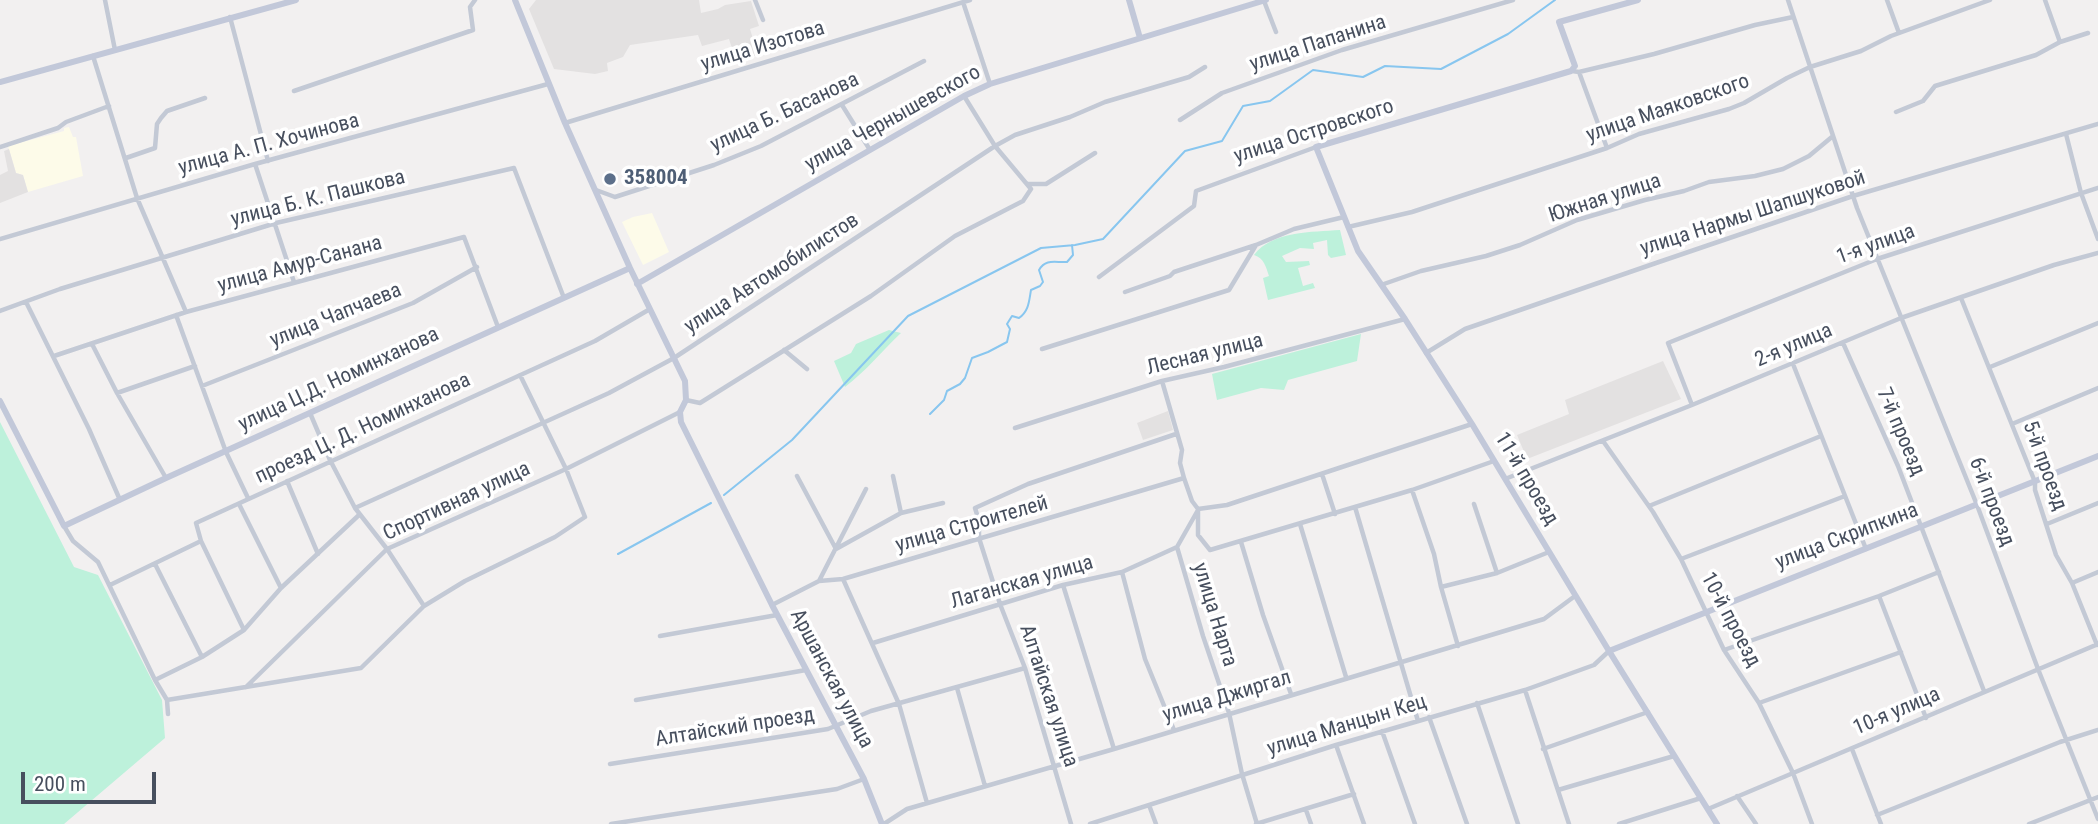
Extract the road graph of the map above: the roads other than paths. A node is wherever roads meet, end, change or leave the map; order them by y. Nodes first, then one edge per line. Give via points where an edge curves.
1 (105, 0) edge
2 (296, 0) edge
3 (475, 0) edge
4 (755, 0) edge
5 (970, 0) edge
6 (1129, 0) edge
7 (1265, 0) edge
8 (1513, 0) edge
9 (1638, 0) edge
10 (1788, 0) edge
11 (1887, 0) edge
12 (1990, 0) edge
13 (2045, 0) edge
14 (963, 1) edge
15 (517, 3) edge
16 (230, 17) junction
17 (1793, 17) junction
18 (762, 20) dead end
19 (1276, 32) dead end
20 (1899, 33) junction
21 (2088, 33) dead end
22 (1140, 38) junction
23 (2060, 42) junction
24 (115, 50) junction
25 (93, 56) junction
26 (925, 61) dead end
27 (1205, 67) dead end
28 (1810, 67) junction
29 (1575, 71) junction
30 (0, 82) edge
31 (548, 84) junction
32 (990, 84) junction
33 (294, 91) dead end
34 (964, 96) junction
35 (205, 98) dead end
36 (842, 105) junction
37 (109, 106) junction
38 (1896, 111) dead end
39 (1180, 120) dead end
40 (565, 123) junction
41 (2098, 124) edge
42 (2066, 134) junction
43 (1833, 136) junction
44 (995, 146) junction
45 (0, 147) edge
46 (1316, 147) junction
47 (1607, 148) junction
48 (870, 150) junction
49 (1095, 153) dead end
50 (126, 159) junction
51 (268, 161) junction
52 (255, 164) junction
53 (1029, 187) junction
54 (2098, 188) edge
55 (596, 190) junction
56 (2081, 193) junction
57 (1853, 196) junction
58 (615, 197) junction
59 (137, 198) junction
60 (604, 209) junction
61 (1344, 217) junction
62 (276, 223) junction
63 (1348, 227) junction
64 (0, 239) edge
65 (2098, 239) edge
66 (1256, 245) junction
67 (2098, 253) edge
68 (163, 257) junction
69 (1877, 259) junction
70 (477, 267) junction
71 (630, 268) junction
72 (1100, 277) dead end
73 (294, 282) junction
74 (638, 284) junction
75 (1380, 286) junction
76 (1125, 292) dead end
77 (564, 298) junction
78 (1961, 298) junction
79 (26, 302) junction
80 (650, 309) junction
81 (0, 311) edge
82 (186, 312) junction
83 (176, 315) junction
84 (1901, 318) junction
85 (1405, 319) junction
86 (2098, 323) edge
87 (498, 327) junction
88 (1843, 342) junction
89 (92, 344) junction
90 (1042, 349) dead end
91 (784, 351) junction
92 (1426, 353) junction
93 (54, 356) junction
94 (674, 358) junction
95 (1793, 364) junction
96 (195, 366) junction
97 (1990, 367) junction
98 (807, 369) dead end
99 (520, 374) junction
100 (1162, 381) junction
101 (202, 386) junction
102 (2098, 388) edge
103 (117, 393) junction
104 (686, 400) junction
105 (0, 401) edge
106 (1692, 405) junction
107 (680, 412) junction
108 (310, 413) junction
109 (543, 423) junction
110 (1472, 424) junction
111 (2012, 424) junction
112 (1015, 428) dead end
113 (1176, 434) junction
114 (1821, 436) junction
115 (1603, 441) junction
116 (226, 452) junction
117 (2098, 456) edge
118 (330, 460) junction
119 (1494, 461) junction
120 (566, 469) junction
121 (1322, 474) junction
122 (797, 476) dead end
123 (893, 476) dead end
124 (166, 478) junction
125 (1184, 478) junction
126 (1505, 479) junction
127 (287, 481) junction
128 (2035, 482) junction
129 (866, 489) dead end
130 (1412, 490) junction
131 (1845, 496) junction
132 (248, 498) junction
133 (120, 500) junction
134 (943, 503) dead end
135 (2098, 503) edge
136 (239, 504) junction
137 (1474, 504) dead end
138 (1977, 505) junction
139 (1649, 506) junction
140 (1355, 507) junction
141 (355, 508) junction
142 (1198, 509) junction
143 (901, 513) junction
144 (1335, 513) junction
145 (359, 515) junction
146 (2047, 523) junction
147 (1300, 524) junction
148 (64, 526) junction
149 (1922, 527) junction
150 (979, 538) junction
151 (201, 541) junction
152 (1241, 542) junction
153 (1177, 547) junction
154 (387, 549) junction
155 (1866, 549) junction
156 (836, 550) junction
157 (1549, 552) junction
158 (318, 554) junction
159 (1681, 559) junction
160 (155, 564) junction
161 (1122, 572) junction
162 (1939, 572) junction
163 (2098, 572) edge
164 (1497, 573) junction
165 (843, 579) junction
166 (818, 581) junction
167 (2072, 583) junction
168 (110, 585) junction
169 (1063, 585) junction
170 (1441, 587) junction
171 (281, 588) junction
172 (1576, 595) junction
173 (1879, 596) junction
174 (999, 604) junction
175 (424, 606) junction
176 (772, 606) junction
177 (1706, 611) junction
178 (777, 615) junction
179 (244, 631) junction
180 (660, 636) dead end
181 (873, 643) junction
182 (2097, 644) edge
183 (1458, 646) junction
184 (1724, 650) junction
185 (1609, 651) junction
186 (1901, 652) junction
187 (202, 657) junction
188 (1400, 661) junction
189 (1025, 668) junction
190 (2038, 669) junction
191 (806, 670) junction
192 (1346, 677) junction
193 (155, 680) junction
194 (245, 688) junction
195 (957, 688) junction
196 (1525, 690) junction
197 (1984, 691) junction
198 (1291, 694) junction
199 (167, 700) junction
200 (636, 700) dead end
201 (1477, 703) junction
202 (1759, 703) junction
203 (899, 704) junction
204 (1648, 712) junction
205 (1229, 713) junction
206 (168, 714) dead end
207 (1429, 717) junction
208 (1926, 718) junction
209 (1418, 720) junction
210 (836, 724) junction
211 (1174, 730) junction
212 (2098, 730) edge
213 (1382, 731) junction
214 (2066, 740) junction
215 (1336, 745) junction
216 (1114, 749) junction
217 (1543, 749) junction
218 (1852, 749) junction
219 (1674, 756) junction
220 (610, 764) dead end
221 (1055, 765) junction
222 (1793, 773) junction
223 (1242, 774) junction
224 (864, 779) junction
225 (985, 786) junction
226 (1558, 790) junction
227 (1353, 794) junction
228 (1737, 796) junction
229 (2098, 797) edge
230 (1701, 798) junction
231 (2090, 800) junction
232 (928, 803) junction
233 (1149, 805) junction
234 (1708, 808) junction
235 (1306, 810) junction
236 (1877, 815) junction
237 (2098, 820) edge
238 (611, 824) edge
239 (883, 824) edge
240 (1071, 824) edge
241 (1090, 824) edge
242 (1156, 824) edge
243 (1256, 824) edge
244 (1311, 824) edge
245 (1364, 824) edge
246 (1415, 824) edge
247 (1467, 824) edge
248 (1518, 824) edge
249 (1569, 824) edge
250 (1619, 824) edge
251 (1717, 824) edge
252 (1756, 824) edge
253 (1812, 824) edge
254 (1881, 824) edge
255 (2029, 824) edge

1 - 24 street
2 - 16 street
3 - 33 street via 470,7 473,30
4 - 18 street
5 - 14 street, улица Изотова
6 - 22 street
7 - 19 street, улица Чернышевского
7 - 22 street, улица Чернышевского
8 - 39 street, улица Папанина via 1342,50 1222,93
9 - 29 street via 1559,22
10 - 17 street, 6-й проезд
11 - 20 street
12 - 20 street, улица Маяковского
13 - 23 street
14 - 32 street
14 - 40 street, улица Изотова
15 - 31 street
16 - 24 street
16 - 51 street
17 - 28 street, 6-й проезд
17 - 29 street, улица Островского
20 - 28 street, улица Маяковского
21 - 23 street
22 - 32 street, улица Чернышевского
23 - 38 street via 2036,55 1935,86 1923,101
24 - 25 street
25 - 30 street
25 - 37 street
26 - 36 street, улица Б. Басанова
27 - 44 street, улица Автомобилистов
28 - 43 street, 6-й проезд
28 - 47 street, улица Маяковского via 1729,109
29 - 46 street, улица Островского
29 - 47 street
31 - 40 street
31 - 51 street, улица А. П. Хочинова
32 - 34 street, улица Чернышевского
34 - 44 street
34 - 48 street, улица Чернышевского
35 - 50 street via 167,111 157,124 155,148
36 - 48 street
36 - 58 street, улица Б. Басанова via 761,146
37 - 45 street
37 - 50 street
40 - 55 street
41 - 42 street, улица Нармы Шапшуковой
42 - 56 street
42 - 57 street, улица Нармы Шапшуковой
43 - 57 street, 6-й проезд
43 - 75 street, Южная улица via 1783,169 1709,182 1645,200 1577,220 1520,245
44 - 53 street
44 - 94 street, улица Автомобилистов
46 - 61 street, 11-й проезд
46 - 72 street, улица Островского via 1196,191 1194,206
47 - 63 street, улица Маяковского via 1412,212
48 - 74 street, улица Чернышевского
49 - 53 street via 1046,184
50 - 59 street
51 - 52 street, улица А. П. Хочинова
52 - 59 street, улица А. П. Хочинова
52 - 62 street
53 - 91 street via 1023,201 954,236
54 - 56 street, 1-я улица
55 - 58 street
55 - 60 street
56 - 65 street
56 - 69 street, 1-я улица
57 - 69 street, 6-й проезд
57 - 92 street, улица Нармы Шапшуковой via 1465,329
58 - 60 street
59 - 64 street, улица А. П. Хочинова
59 - 68 street
60 - 71 street
61 - 63 street, 11-й проезд
61 - 66 street via 1293,229
62 - 68 street, улица Б. К. Пашкова
62 - 73 street
62 - 77 street, улица Б. К. Пашкова via 514,168
63 - 75 street, 11-й проезд
66 - 76 street
66 - 90 street via 1229,290
67 - 78 street, 2-я улица
68 - 79 street, улица Б. К. Пашкова
68 - 82 street
69 - 84 street, 6-й проезд
69 - 106 street, 1-я улица via 1668,342
70 - 73 street, улица Амур-Санана via 464,237
70 - 87 street, улица Амур-Санана
70 - 101 street, улица Чапчаева via 413,303
71 - 74 street
71 - 77 street, улица Ц.Д. Номинханова
73 - 82 street, улица Амур-Санана
74 - 80 street
75 - 85 street, 11-й проезд
77 - 87 street, улица Ц.Д. Номинханова
78 - 84 street, 2-я улица
78 - 97 street, 5-й проезд
79 - 81 street, улица Б. К. Пашкова
79 - 93 street
80 - 94 street
80 - 99 street, проезд Ц. Д. Номинханова via 595,341
82 - 83 street, улица Амур-Санана
83 - 89 street, улица Амур-Санана
83 - 96 street
84 - 88 street, 2-я улица
84 - 138 street, 6-й проезд
85 - 92 street, 11-й проезд
85 - 100 street, Лесная улица
86 - 97 street
87 - 108 street, улица Ц.Д. Номинханова
88 - 95 street, 2-я улица
88 - 149 street, 7-й проезд
89 - 93 street, улица Амур-Санана
89 - 103 street
91 - 98 street
91 - 104 street via 700,403
92 - 110 street, 11-й проезд
93 - 133 street
94 - 104 street via 685,381
94 - 109 street, улица Автомобилистов
95 - 106 street, 2-я улица
95 - 114 street
96 - 101 street
96 - 103 street
97 - 111 street, 5-й проезд
99 - 109 street
99 - 118 street, проезд Ц. Д. Номинханова
100 - 112 street, Лесная улица
100 - 113 street
101 - 116 street
102 - 111 street
103 - 124 street
104 - 107 street
105 - 148 street
106 - 115 street, 2-я улица
107 - 120 street, Спортивная улица
107 - 176 street, Аршанская улица
108 - 116 street, улица Ц.Д. Номинханова
108 - 118 street
109 - 120 street
109 - 141 street, улица Автомобилистов
110 - 119 street, 11-й проезд
110 - 121 street
111 - 128 street, 5-й проезд
113 - 125 street
113 - 150 street, Алтайская улица via 1028,484 975,508
114 - 131 street
114 - 139 street
115 - 126 street, 2-я улица
115 - 139 street, 10-й проезд
116 - 124 street, улица Ц.Д. Номинханова
116 - 132 street
117 - 128 street, улица Скрипкина
118 - 127 street, проезд Ц. Д. Номинханова
118 - 141 street
119 - 126 street, 11-й проезд
119 - 130 street
120 - 154 street, Спортивная улица
120 - 175 street via 585,517
121 - 142 street via 1227,505
121 - 144 street
122 - 156 street
123 - 143 street
124 - 133 street, улица Ц.Д. Номинханова
125 - 142 street
125 - 150 street, улица Строителей
126 - 157 street, 11-й проезд
127 - 132 street, проезд Ц. Д. Номинханова
127 - 158 street
128 - 138 street, улица Скрипкина
128 - 146 street, 5-й проезд
129 - 156 street
130 - 140 street
130 - 170 street
131 - 155 street
131 - 159 street
132 - 136 street, проезд Ц. Д. Номинханова
133 - 148 street, улица Ц.Д. Номинханова
134 - 143 street
135 - 146 street
136 - 151 street, проезд Ц. Д. Номинханова via 196,523
136 - 171 street
137 - 164 street
138 - 149 street, улица Скрипкина
138 - 190 street, 6-й проезд
139 - 159 street, 10-й проезд
140 - 144 street
140 - 188 street
141 - 145 street
142 - 152 street via 1198,535 1210,550
142 - 153 street, улица Нарта
143 - 156 street
144 - 147 street
145 - 154 street
145 - 158 street
146 - 167 street, 5-й проезд via 2056,555
147 - 152 street
147 - 192 street
148 - 168 street via 73,541 98,562
149 - 155 street, улица Скрипкина
149 - 162 street, 7-й проезд
150 - 165 street, улица Строителей
150 - 174 street, Алтайская улица
151 - 160 street
151 - 179 street
152 - 198 street
153 - 161 street, Лаганская улица
153 - 205 street, улица Нарта
154 - 175 street
154 - 194 street, Спортивная улица
155 - 177 street, улица Скрипкина
156 - 166 street
157 - 164 street
157 - 172 street, 11-й проезд
158 - 171 street
159 - 177 street, 10-й проезд
160 - 168 street
160 - 187 street
161 - 169 street, Лаганская улица
161 - 211 street via 1145,659
162 - 173 street
162 - 197 street, 7-й проезд
163 - 167 street
164 - 170 street
165 - 166 street, улица Строителей
165 - 181 street
166 - 176 street, улица Строителей
167 - 182 street, 5-й проезд
168 - 193 street
169 - 174 street, Лаганская улица
169 - 216 street
170 - 183 street
171 - 179 street
172 - 183 street, улица Джиргал via 1544,619
172 - 185 street, 11-й проезд
173 - 184 street
173 - 186 street
174 - 181 street, Лаганская улица
174 - 189 street, Алтайская улица
175 - 194 street via 361,668
176 - 178 street, Аршанская улица
177 - 184 street, 10-й проезд
177 - 185 street, улица Скрипкина
178 - 180 street
178 - 191 street, Аршанская улица
179 - 187 street
181 - 203 street
182 - 190 street, 10-я улица
183 - 188 street, улица Джиргал
184 - 202 street, 10-й проезд
185 - 196 street, улица Манцын Кец via 1594,665
185 - 204 street, 11-й проезд
186 - 202 street
186 - 208 street
187 - 193 street
188 - 192 street, улица Джиргал
188 - 209 street
189 - 195 street, Алтайский проезд
189 - 221 street, Алтайская улица
190 - 197 street, 10-я улица
190 - 214 street, 6-й проезд
191 - 200 street
191 - 210 street, Аршанская улица
192 - 198 street, улица Джиргал
193 - 199 street
194 - 199 street
195 - 203 street, Алтайский проезд
195 - 225 street
196 - 201 street, улица Манцын Кец
196 - 217 street
197 - 208 street, 10-я улица
198 - 205 street, улица Джиргал
199 - 206 street
201 - 207 street, улица Манцын Кец
201 - 248 street
202 - 222 street, 10-й проезд
203 - 210 street, Алтайский проезд
203 - 232 street
204 - 217 street
204 - 219 street, 11-й проезд
205 - 211 street, улица Джиргал
205 - 223 street, улица Нарта
207 - 209 street, улица Манцын Кец
207 - 247 street
208 - 218 street, 10-я улица
209 - 213 street, улица Манцын Кец
210 - 220 street, Алтайский проезд via 828,729
210 - 224 street, Аршанская улица
211 - 216 street, улица Джиргал
212 - 214 street
213 - 215 street, улица Манцын Кец
213 - 246 street
214 - 231 street, 6-й проезд
214 - 236 street
215 - 223 street, улица Манцын Кец
215 - 227 street
216 - 221 street, улица Джиргал
217 - 226 street
218 - 222 street, 10-я улица
218 - 236 street
219 - 226 street
219 - 230 street, 11-й проезд
221 - 225 street, улица Джиргал
221 - 240 street, Алтайская улица
222 - 228 street, 10-я улица
222 - 253 street, 10-й проезд
223 - 233 street, улица Манцын Кец
223 - 243 street, улица Нарта
224 - 238 street via 837,789
224 - 239 street, Аршанская улица
225 - 232 street, улица Джиргал
226 - 249 street
227 - 235 street
227 - 245 street
228 - 234 street, 10-я улица
228 - 252 street
229 - 231 street
230 - 234 street, 11-й проезд
230 - 250 street
231 - 237 street, 6-й проезд
231 - 255 street
232 - 239 street, улица Джиргал
233 - 241 street, улица Манцын Кец
233 - 242 street
234 - 251 street, 11-й проезд
235 - 243 street
235 - 244 street
236 - 254 street

